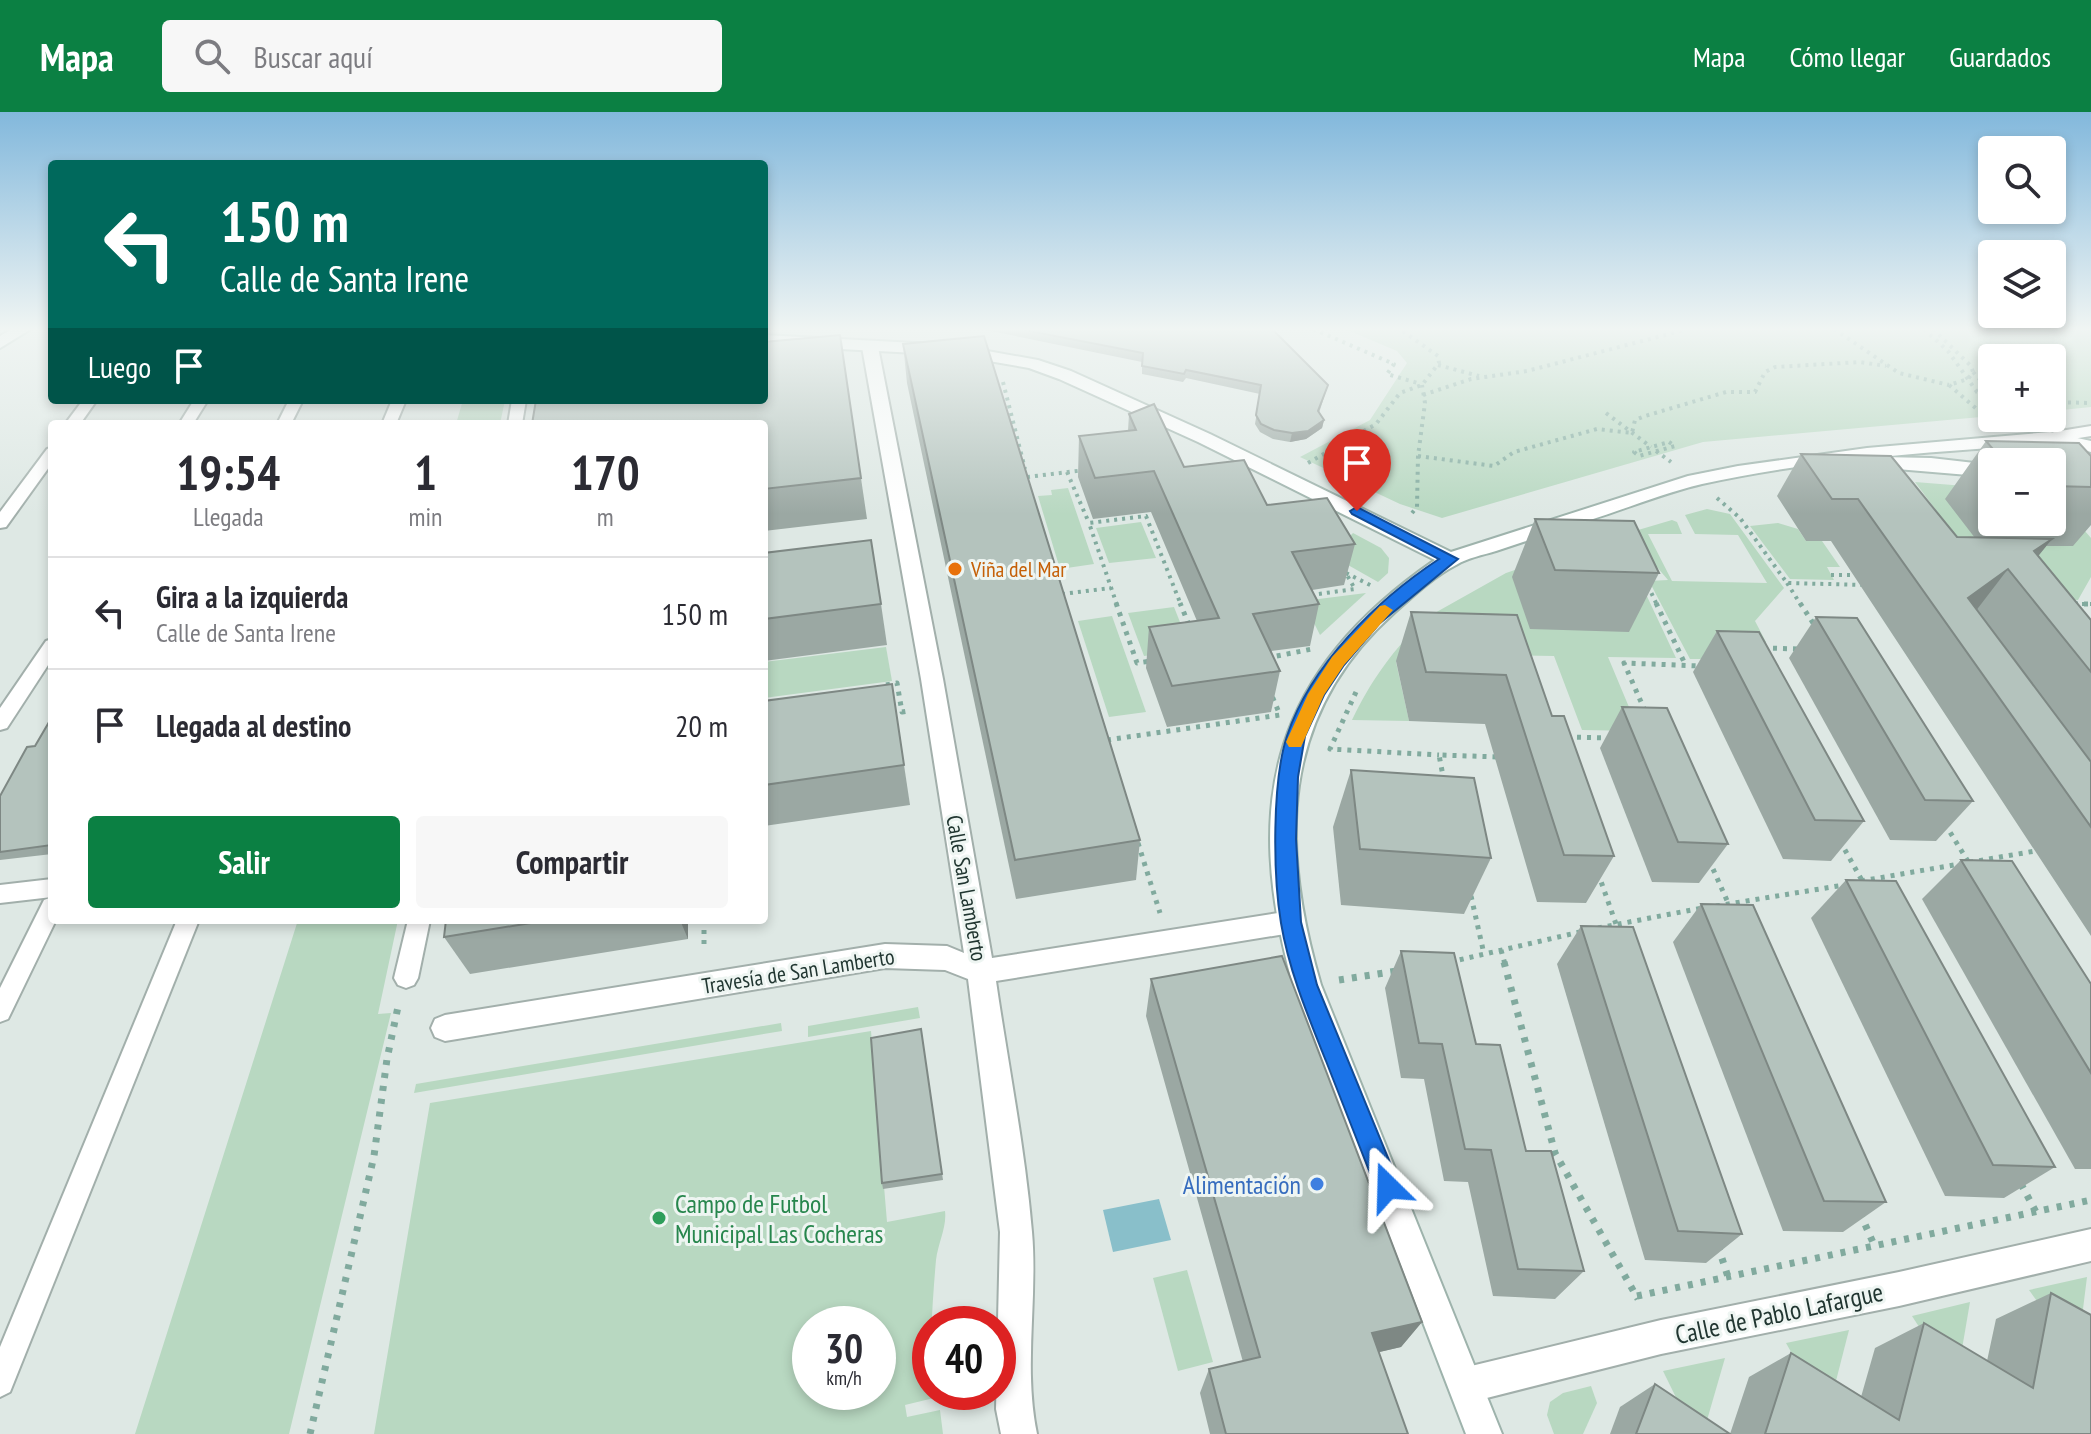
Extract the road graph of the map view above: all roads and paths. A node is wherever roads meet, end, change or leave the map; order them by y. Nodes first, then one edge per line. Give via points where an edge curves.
1 (878, 391) edge
2 (1005, 391) edge
3 (1099, 391) edge
4 (1406, 391) edge
5 (1423, 391) edge
6 (1438, 391) edge
7 (1756, 391) edge
8 (1956, 391) edge
9 (1423, 395) junction
10 (2066, 402) edge
11 (2091, 403) edge
12 (1978, 409) edge
13 (1606, 413) dead end
14 (2091, 431) edge
15 (1632, 433) junction
16 (2048, 438) junction
17 (1651, 447) junction
18 (2091, 447) edge
19 (2028, 448) edge
20 (1656, 451) junction
21 (1418, 456) junction
22 (48, 457) edge
23 (1668, 460) dead end
24 (1786, 462) junction
25 (1095, 469) edge
26 (1978, 469) edge
27 (1067, 472) junction
28 (1027, 477) junction
29 (1286, 477) junction
30 (1695, 480) junction
31 (1031, 491) edge
32 (1730, 497) dead end
33 (1719, 500) junction
34 (1705, 504) dead end
35 (0, 523) edge
36 (1089, 523) junction
37 (1395, 531) junction
38 (1450, 559) junction
39 (1339, 562) edge
40 (1831, 575) dead end
41 (1867, 575) dead end
42 (1058, 579) edge
43 (1646, 581) edge
44 (1787, 583) junction
45 (1872, 585) dead end
46 (1111, 588) junction
47 (1062, 594) junction
48 (1308, 596) edge
49 (2062, 603) edge
50 (2091, 604) edge
51 (1067, 608) edge
52 (1822, 637) edge
53 (1757, 647) edge
54 (1319, 648) edge
55 (1814, 650) dead end
56 (48, 652) edge
57 (1256, 659) edge
58 (1685, 664) junction
59 (1716, 667) dead end
60 (48, 677) edge
61 (28, 684) junction
62 (883, 685) edge
63 (1360, 685) dead end
64 (1268, 687) edge
65 (936, 709) junction
66 (1646, 715) edge
67 (0, 723) edge
68 (1102, 726) edge
69 (1566, 737) edge
70 (1612, 739) dead end
71 (1107, 740) junction
72 (1111, 755) edge
73 (1439, 755) junction
74 (1507, 757) dead end
75 (1446, 786) edge
76 (1942, 820) edge
77 (1134, 828) edge
78 (1833, 828) edge
79 (1705, 849) edge
80 (2044, 850) dead end
81 (1967, 861) junction
82 (1596, 866) edge
83 (1976, 874) edge
84 (1862, 881) junction
85 (48, 888) edge
86 (1470, 893) edge
87 (0, 894) edge
88 (1869, 895) edge
89 (1728, 903) junction
90 (48, 914) edge
91 (1735, 918) edge
92 (1291, 922) junction
93 (1616, 923) junction
94 (186, 924) edge
95 (418, 924) edge
96 (704, 924) edge
97 (1621, 938) edge
98 (1169, 941) junction
99 (704, 947) dead end
100 (1501, 950) junction
101 (1484, 954) junction
102 (1437, 964) edge
103 (1408, 969) edge
104 (981, 972) junction
105 (406, 978) joint
106 (1307, 985) junction
107 (0, 1012) edge
108 (445, 1028) dead end
109 (2015, 1170) edge
110 (2091, 1200) edge
111 (1857, 1204) edge
112 (2036, 1212) junction
113 (1714, 1233) edge
114 (2091, 1245) edge
115 (1875, 1247) junction
116 (1728, 1277) junction
117 (1637, 1296) junction
118 (1661, 1337) junction
119 (0, 1382) edge
120 (1467, 1385) junction
121 (310, 1434) edge
122 (1019, 1434) edge
123 (1484, 1434) edge

1 - 65 street, Calle San Lamberto
2 - 28 path
3 - 29 street
4 - 29 path via 1376,424
5 - 9 path
6 - 9 path
7 - 15 path via 1726,392 1645,416 1635,420
8 - 12 path
9 - 21 path
10 - 11 path
13 - 15 path
14 - 16 street
15 - 17 path
15 - 21 path via 1597,429 1514,452 1500,464 1485,467
16 - 18 street
16 - 19 street
16 - 24 street
17 - 20 path via 1634,452 1639,456
17 - 20 path via 1669,442 1675,446
20 - 23 path
21 - 37 path via 1417,507
22 - 35 lane
24 - 26 street
24 - 30 street
25 - 27 path
27 - 28 path
27 - 36 path
28 - 31 path
29 - 37 street
30 - 33 path
30 - 38 street
32 - 33 path
33 - 34 path
33 - 44 path via 1740,518
36 - 46 path
36 - 46 path via 1146,516 1201,654 1137,663
37 - 38 street
38 - 92 street via 1417,582 1355,641 1316,694 1296,736 1288,777
39 - 48 path via 1355,589
40 - 41 path
42 - 47 path
43 - 58 path
44 - 45 path
44 - 52 path
46 - 47 path
47 - 51 path
49 - 50 path
53 - 55 path
54 - 57 path
56 - 61 lane
58 - 59 path
58 - 66 path via 1624,663
60 - 61 lane
61 - 67 lane
62 - 65 path via 897,683 902,712
63 - 73 path via 1330,749
64 - 71 path via 1280,715
65 - 104 street, Calle San Lamberto
68 - 71 path
69 - 70 path
71 - 72 path
73 - 74 path
73 - 75 path
76 - 81 path
77 - 98 path
78 - 84 path
79 - 89 path
80 - 81 path
81 - 83 path
81 - 84 path
82 - 93 path
84 - 88 path
84 - 89 path
85 - 87 lane
86 - 101 path
89 - 91 path
89 - 93 path
90 - 107 lane
92 - 98 street
92 - 106 street
93 - 97 path
93 - 100 path
94 - 119 lane
95 - 105 lane
96 - 99 path
98 - 104 street
100 - 101 path
100 - 117 path via 1555,1153
101 - 102 path
103 - 106 path
104 - 108 street, Travesía de San Lamberto via 947,958 885,956
104 - 122 street, Calle San Lamberto via 1016,1232 1012,1337
105 - 121 path via 381,1090 374,1156
106 - 120 street
109 - 112 path
110 - 112 path
111 - 115 path
112 - 115 path
113 - 116 path
114 - 118 street, Calle de Pablo Lafargue
115 - 116 path
116 - 117 path
117 - 118 path
118 - 120 street, Calle de Pablo Lafargue
120 - 123 street

